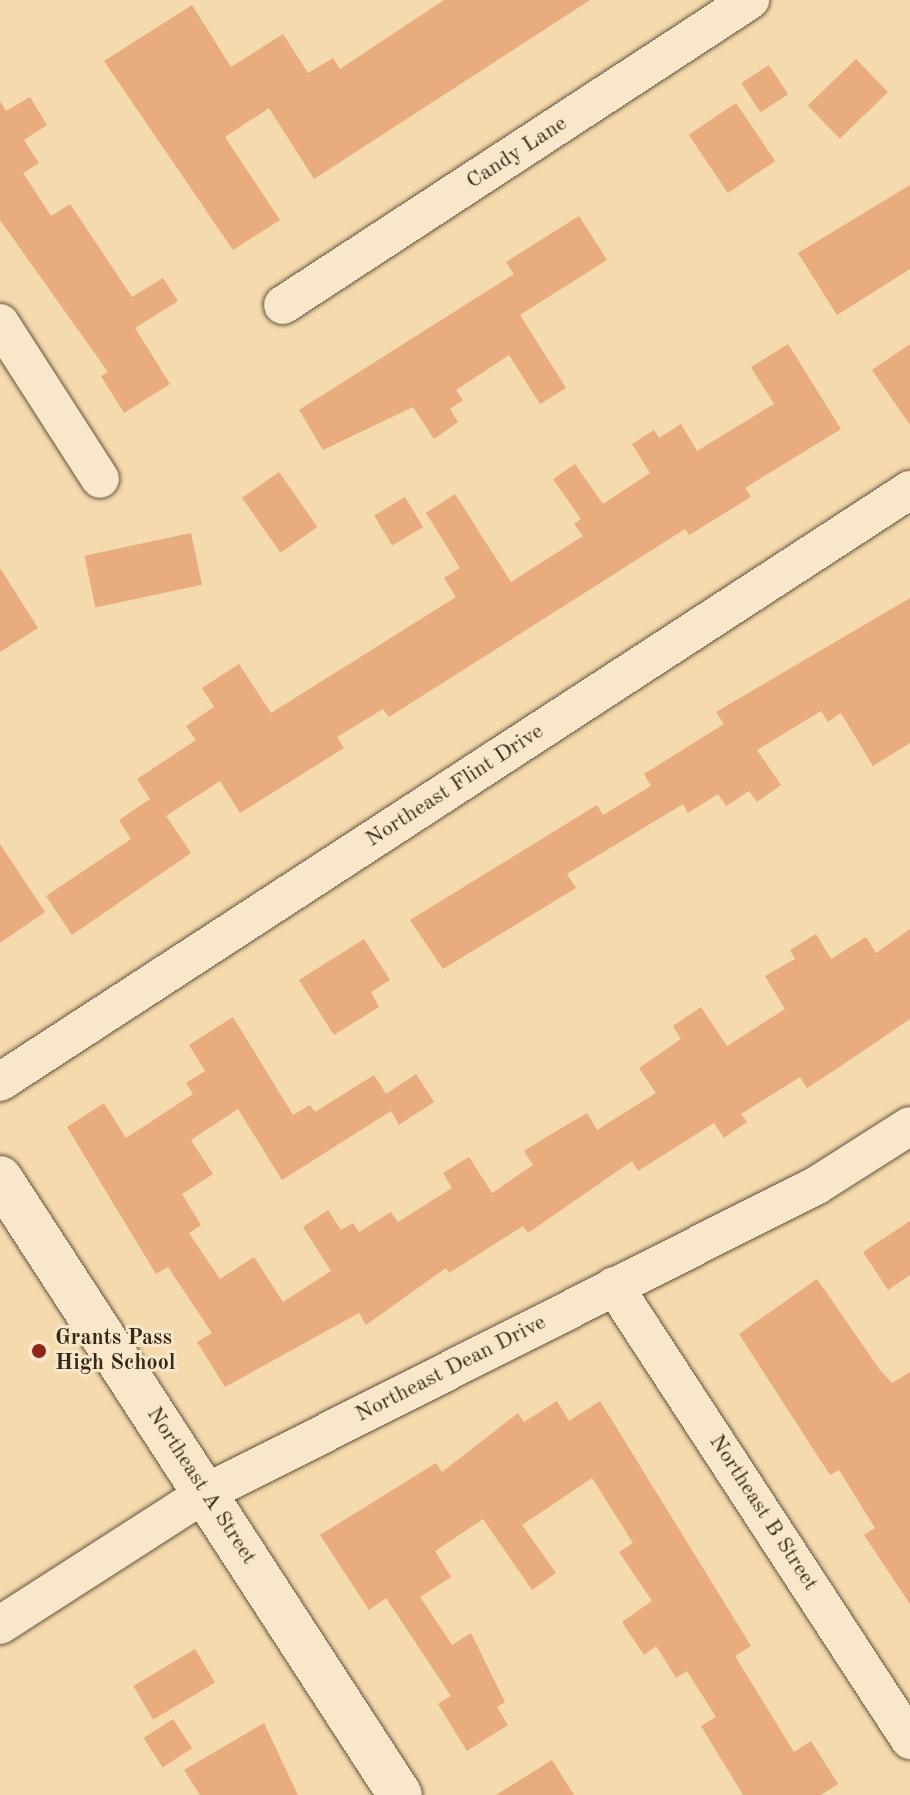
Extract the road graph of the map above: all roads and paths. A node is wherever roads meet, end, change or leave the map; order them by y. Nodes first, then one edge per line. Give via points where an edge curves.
1 (750, 0) edge
2 (283, 305) dead end
3 (0, 323) edge
4 (100, 479) dead end
5 (910, 490) edge
6 (0, 1082) edge
7 (910, 1126) edge
8 (0, 1178) edge
9 (614, 1286) junction
10 (206, 1493) junction
11 (0, 1625) edge
12 (910, 1740) edge
13 (400, 1795) edge

1 - 2 street, Candy Lane
3 - 4 street
5 - 6 street, Northeast Flint Drive
7 - 9 street, Northeast Dean Drive via 817,1185
8 - 10 street, Northeast A Street
9 - 10 street, Northeast Dean Drive
9 - 12 street, Northeast B Street
10 - 11 street, Northeast Dean Drive
10 - 13 street, Northeast A Street

